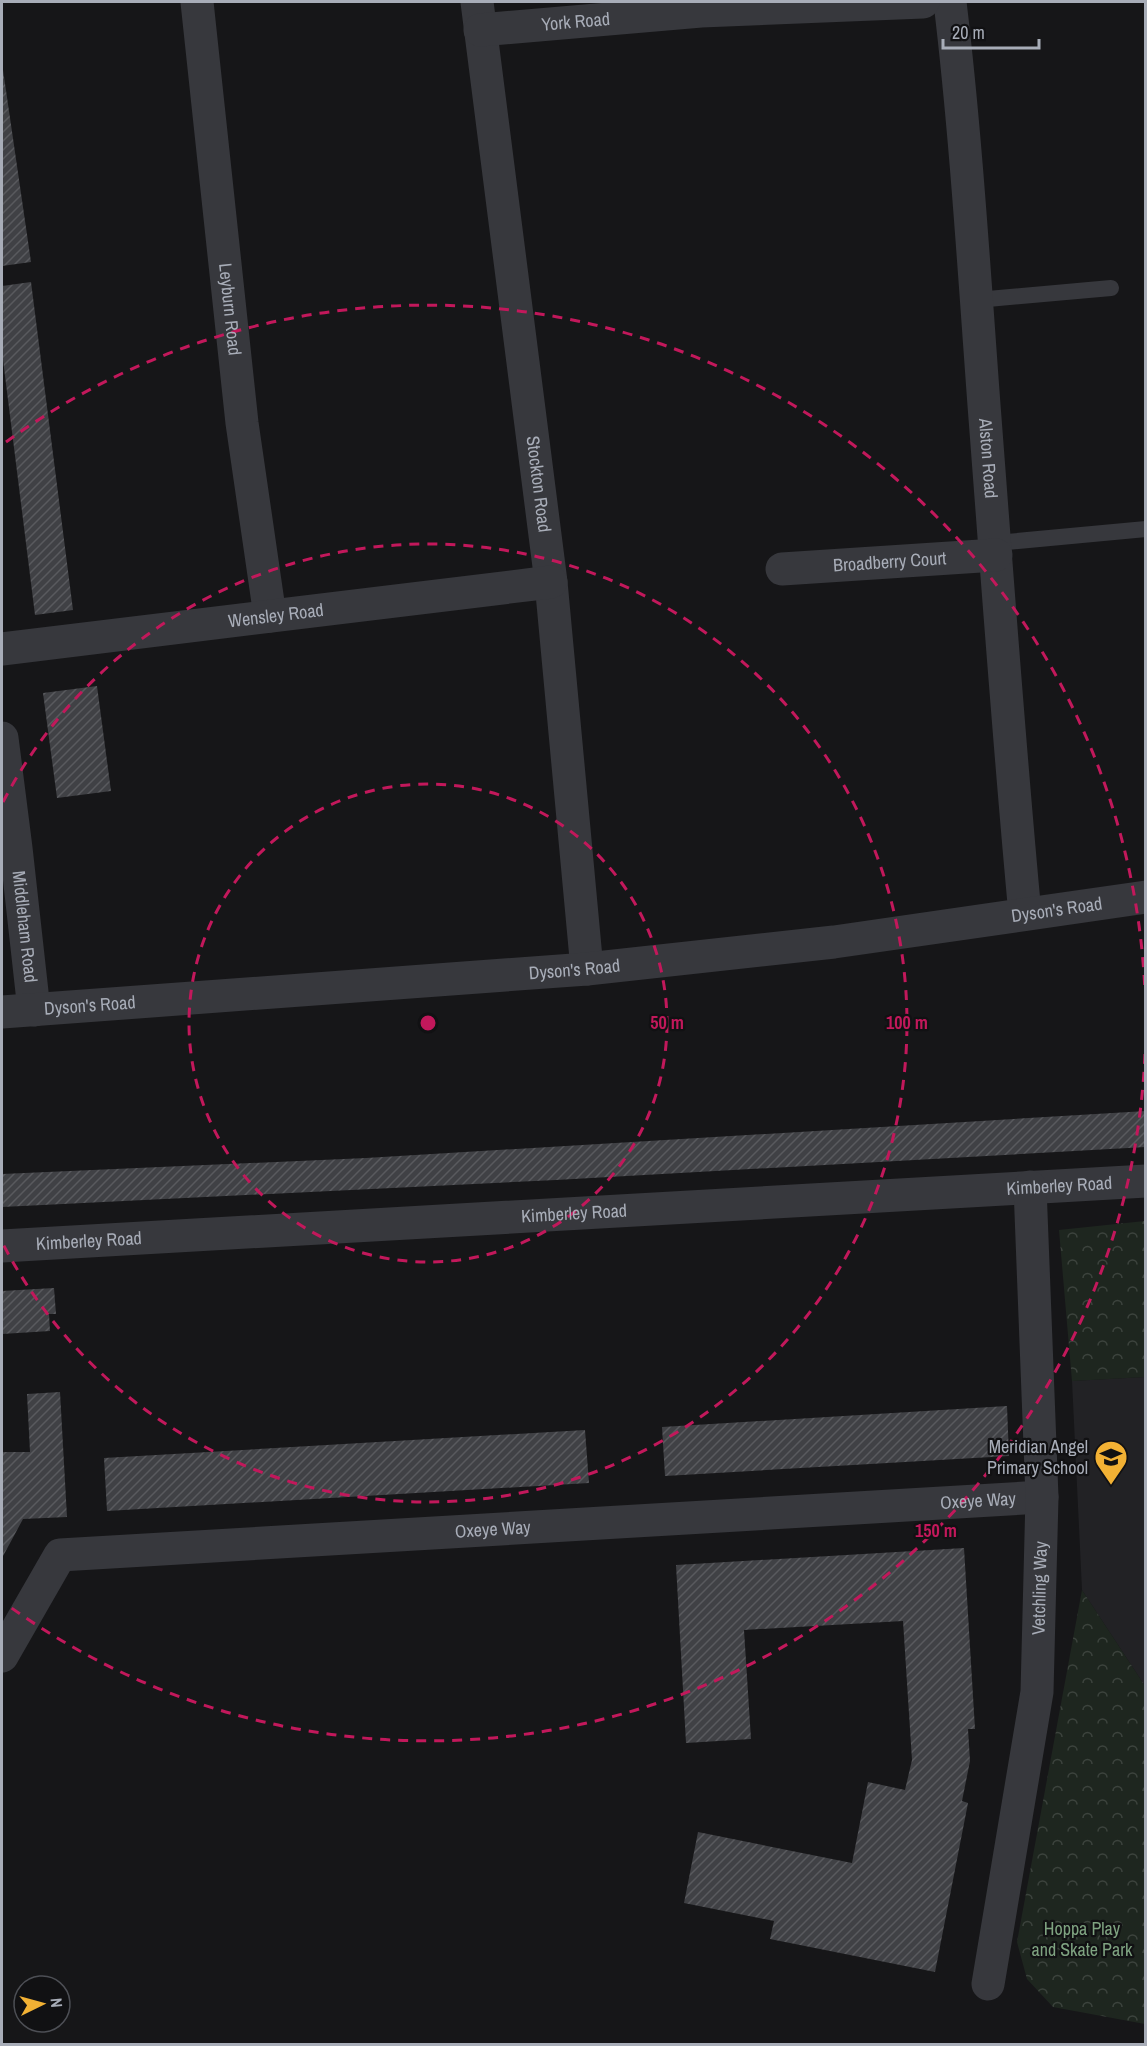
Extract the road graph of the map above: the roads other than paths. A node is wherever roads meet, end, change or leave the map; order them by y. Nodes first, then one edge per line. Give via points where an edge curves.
1 (197, 2) edge
2 (923, 2) edge
3 (950, 2) edge
4 (479, 16) edge
5 (1111, 288) dead end
6 (977, 300) junction
7 (1146, 530) edge
8 (996, 549) junction
9 (782, 569) dead end
10 (551, 582) junction
11 (270, 616) junction
12 (2, 649) edge
13 (2, 738) edge
14 (1146, 897) edge
15 (1025, 914) junction
16 (587, 969) junction
17 (34, 1010) junction
18 (2, 1012) edge
19 (1146, 1181) edge
20 (1030, 1187) junction
21 (2, 1246) edge
22 (1042, 1497) junction
23 (2, 1656) edge
24 (988, 1984) dead end

1 - 11 street, Leyburn Road via 242,423
2 - 4 street, York Road
3 - 6 street, Alston Road via 962,99
4 - 10 street, Stockton Road
5 - 6 lane
6 - 8 street, Alston Road
7 - 8 lane
8 - 9 street, Broadberry Court
8 - 15 street, Alston Road
10 - 11 street, Wensley Road
10 - 16 street, Stockton Road
11 - 12 street, Wensley Road
13 - 17 street, Middleham Road
14 - 15 street, Dyson's Road
15 - 16 street, Dyson's Road via 834,942
16 - 17 street, Dyson's Road
17 - 18 street, Dyson's Road
19 - 20 street, Kimberley Road
20 - 21 street, Kimberley Road
20 - 22 street, Vetchling Way
22 - 23 street, Oxeye Way via 60,1556
22 - 24 street, Vetchling Way via 1037,1692

